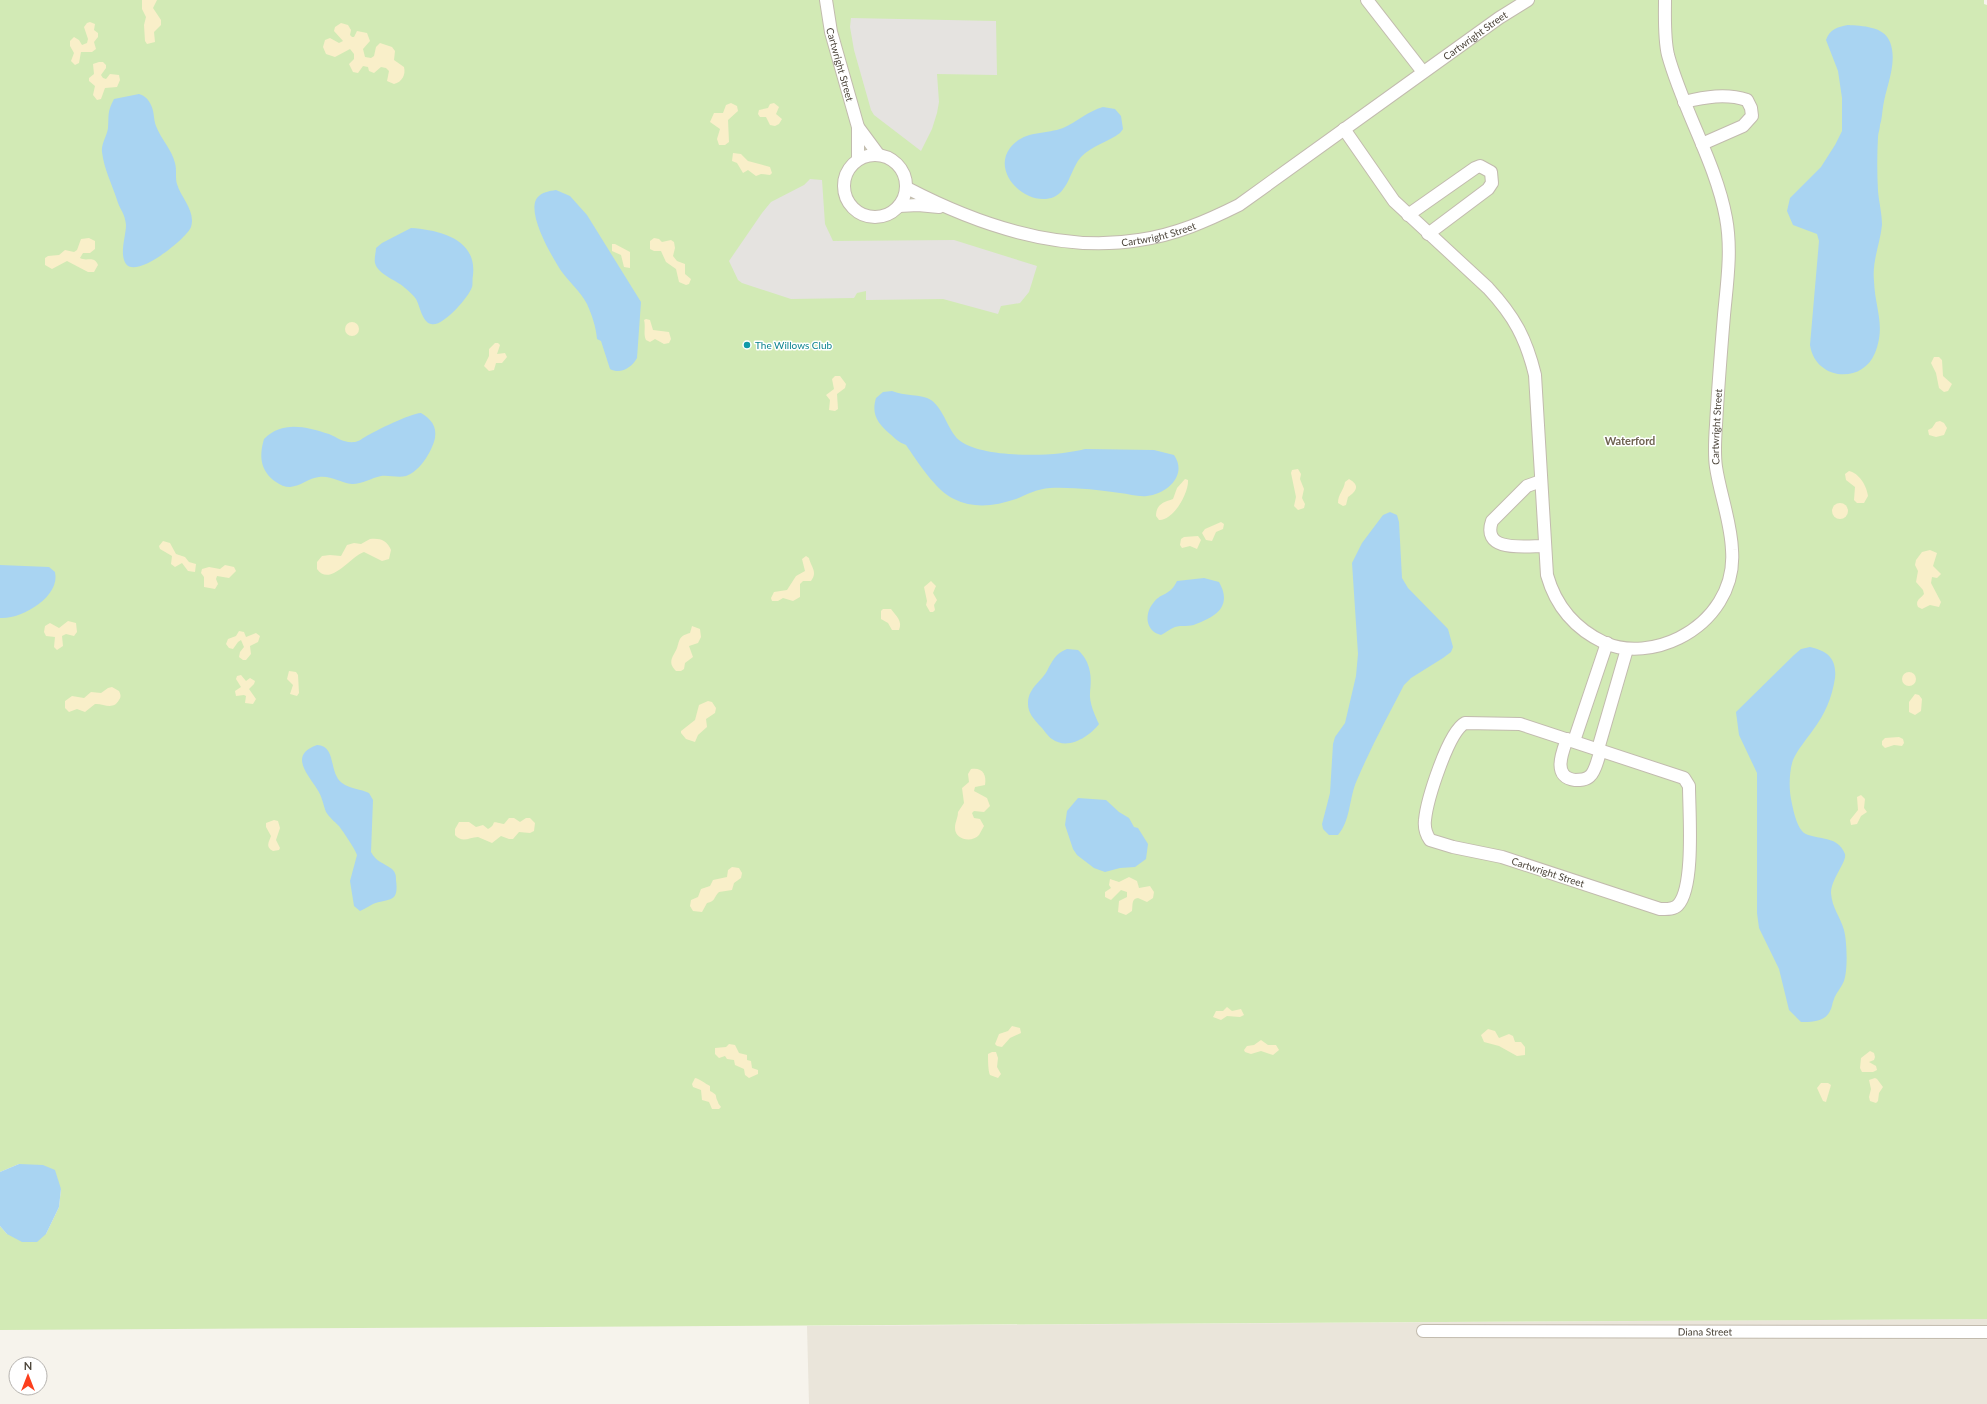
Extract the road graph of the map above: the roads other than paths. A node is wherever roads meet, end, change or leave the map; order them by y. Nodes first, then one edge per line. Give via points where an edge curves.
1 (826, 0) edge
2 (1367, 0) edge
3 (1528, 0) edge
4 (1665, 0) edge
5 (1423, 72) junction
6 (1684, 102) junction
7 (858, 127) junction
8 (1344, 129) junction
9 (1702, 144) junction
10 (878, 154) junction
11 (858, 159) junction
12 (907, 188) junction
13 (900, 206) junction
14 (948, 208) junction
15 (1408, 215) junction
16 (1428, 234) junction
17 (1541, 481) junction
18 (1544, 546) junction
19 (1606, 643) junction
20 (1628, 649) junction
21 (1570, 740) junction
22 (1599, 749) junction
23 (1423, 1331) dead end
24 (1987, 1332) edge

1 - 7 street, Cartwright Street via 832,40
2 - 5 street
3 - 5 street, Cartwright Street
4 - 6 street, Cartwright Street via 1668,52
5 - 8 street, Cartwright Street
6 - 9 street, Cartwright Street
6 - 9 street via 1714,96 1738,97 1747,100 1751,108 1752,116 1743,126
7 - 10 street, Cartwright Street
7 - 11 street, Cartwright Street
8 - 14 street, Cartwright Street via 1239,205 1178,231 1140,240 1101,244 1068,241 1039,236
8 - 15 street, Cartwright Street via 1394,201
9 - 20 street, Cartwright Street via 1722,202 1729,238 1714,452 1730,532 1731,571 1718,604 1712,614 1698,627 1672,641 1645,648
10 - 11 street
10 - 12 street via 899,165
11 - 13 street via 851,165 844,181 845,195 851,206 866,216 876,217 893,212
12 - 13 street
12 - 14 street, Cartwright Street
13 - 14 street, Cartwright Street
15 - 16 street, Cartwright Street
15 - 16 street via 1475,168 1480,166 1491,172 1492,183 1488,189
16 - 17 street, Cartwright Street via 1488,288 1521,332 1534,375
17 - 18 street, Cartwright Street
17 - 18 street via 1527,486 1492,521 1489,528 1490,535 1501,545
18 - 19 street, Cartwright Street via 1548,581 1562,610 1576,625
19 - 20 street, Cartwright Street
19 - 21 street
20 - 22 street
21 - 22 street, Cartwright Street
21 - 22 street via 1559,764 1561,773 1568,778 1584,780 1591,776
21 - 22 street, Cartwright Street via 1520,724 1465,723 1460,726 1433,783 1425,832 1430,840 1502,857 1660,909 1671,909 1682,899 1690,859 1689,786 1680,776
23 - 24 street, Diana Street

